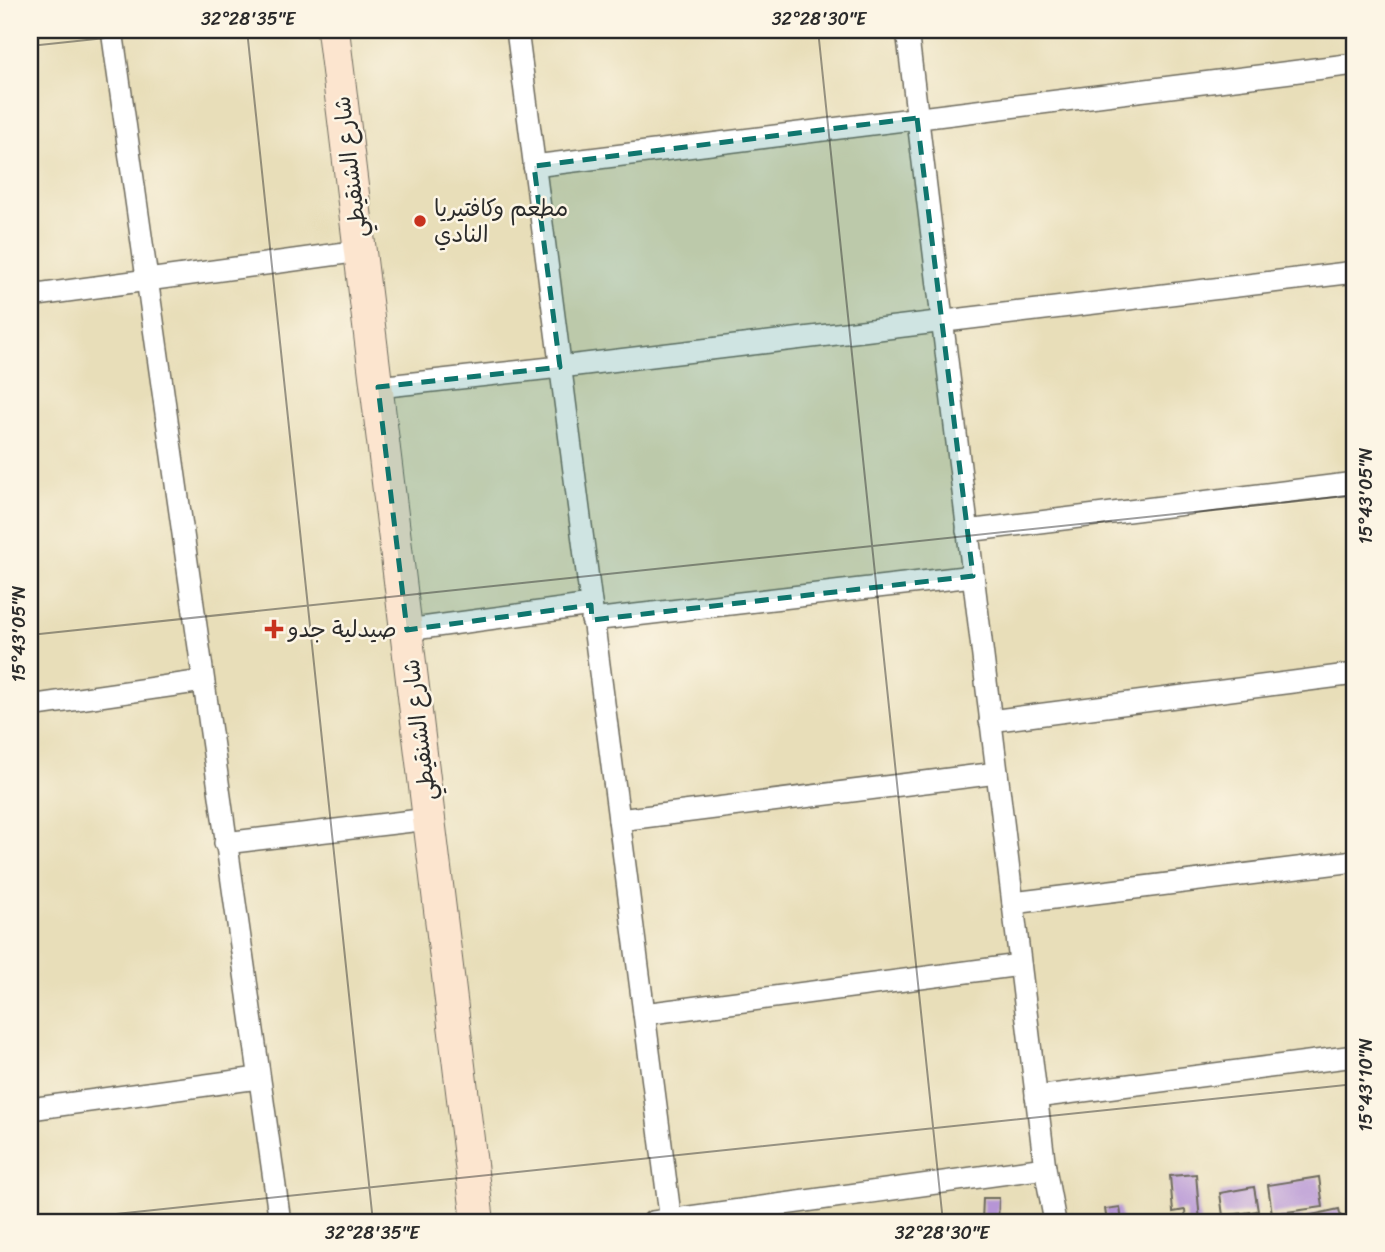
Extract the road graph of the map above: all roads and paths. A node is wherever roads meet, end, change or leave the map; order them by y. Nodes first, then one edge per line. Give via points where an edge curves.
1 (112, 30) edge
2 (333, 30) edge
3 (517, 30) edge
4 (907, 30) edge
5 (1355, 64) edge
6 (917, 118) junction
7 (534, 166) junction
8 (360, 251) junction
9 (1355, 272) edge
10 (147, 279) junction
11 (30, 296) edge
12 (942, 321) junction
13 (560, 368) junction
14 (378, 387) junction
15 (1355, 483) edge
16 (967, 531) junction
17 (973, 576) junction
18 (592, 612) junction
19 (407, 630) junction
20 (1355, 674) edge
21 (203, 681) junction
22 (30, 706) edge
23 (990, 721) junction
24 (997, 773) junction
25 (429, 819) junction
26 (619, 820) junction
27 (225, 843) junction
28 (1355, 861) edge
29 (1013, 903) junction
30 (1020, 965) junction
31 (644, 1014) junction
32 (1355, 1056) edge
33 (258, 1078) junction
34 (1036, 1097) junction
35 (30, 1109) edge
36 (1045, 1168) junction
37 (665, 1221) edge
38 (280, 1222) edge
39 (478, 1222) edge
40 (1055, 1222) edge

1 - 10 street
2 - 8 street, شارع الشنقيطي
3 - 7 street
4 - 6 street
5 - 6 street
6 - 7 street
6 - 12 street
7 - 13 street
8 - 10 street
8 - 14 street, شارع الشنقيطي
9 - 12 street
10 - 11 street
10 - 21 street
12 - 13 street
12 - 16 street
13 - 14 street
13 - 18 street
14 - 19 street, شارع الشنقيطي
15 - 16 street
16 - 17 street
17 - 18 street
17 - 23 street
18 - 19 street
18 - 26 street
19 - 25 street, شارع الشنقيطي
20 - 23 street
21 - 22 street
21 - 27 street
23 - 24 street
24 - 26 street
24 - 29 street
25 - 27 street
25 - 39 street, شارع الشنقيطي
26 - 31 street
27 - 33 street
28 - 29 street
29 - 30 street
30 - 31 street
30 - 34 street
31 - 37 street
32 - 34 street
33 - 35 street
33 - 38 street
34 - 36 street
36 - 37 street
36 - 40 street

